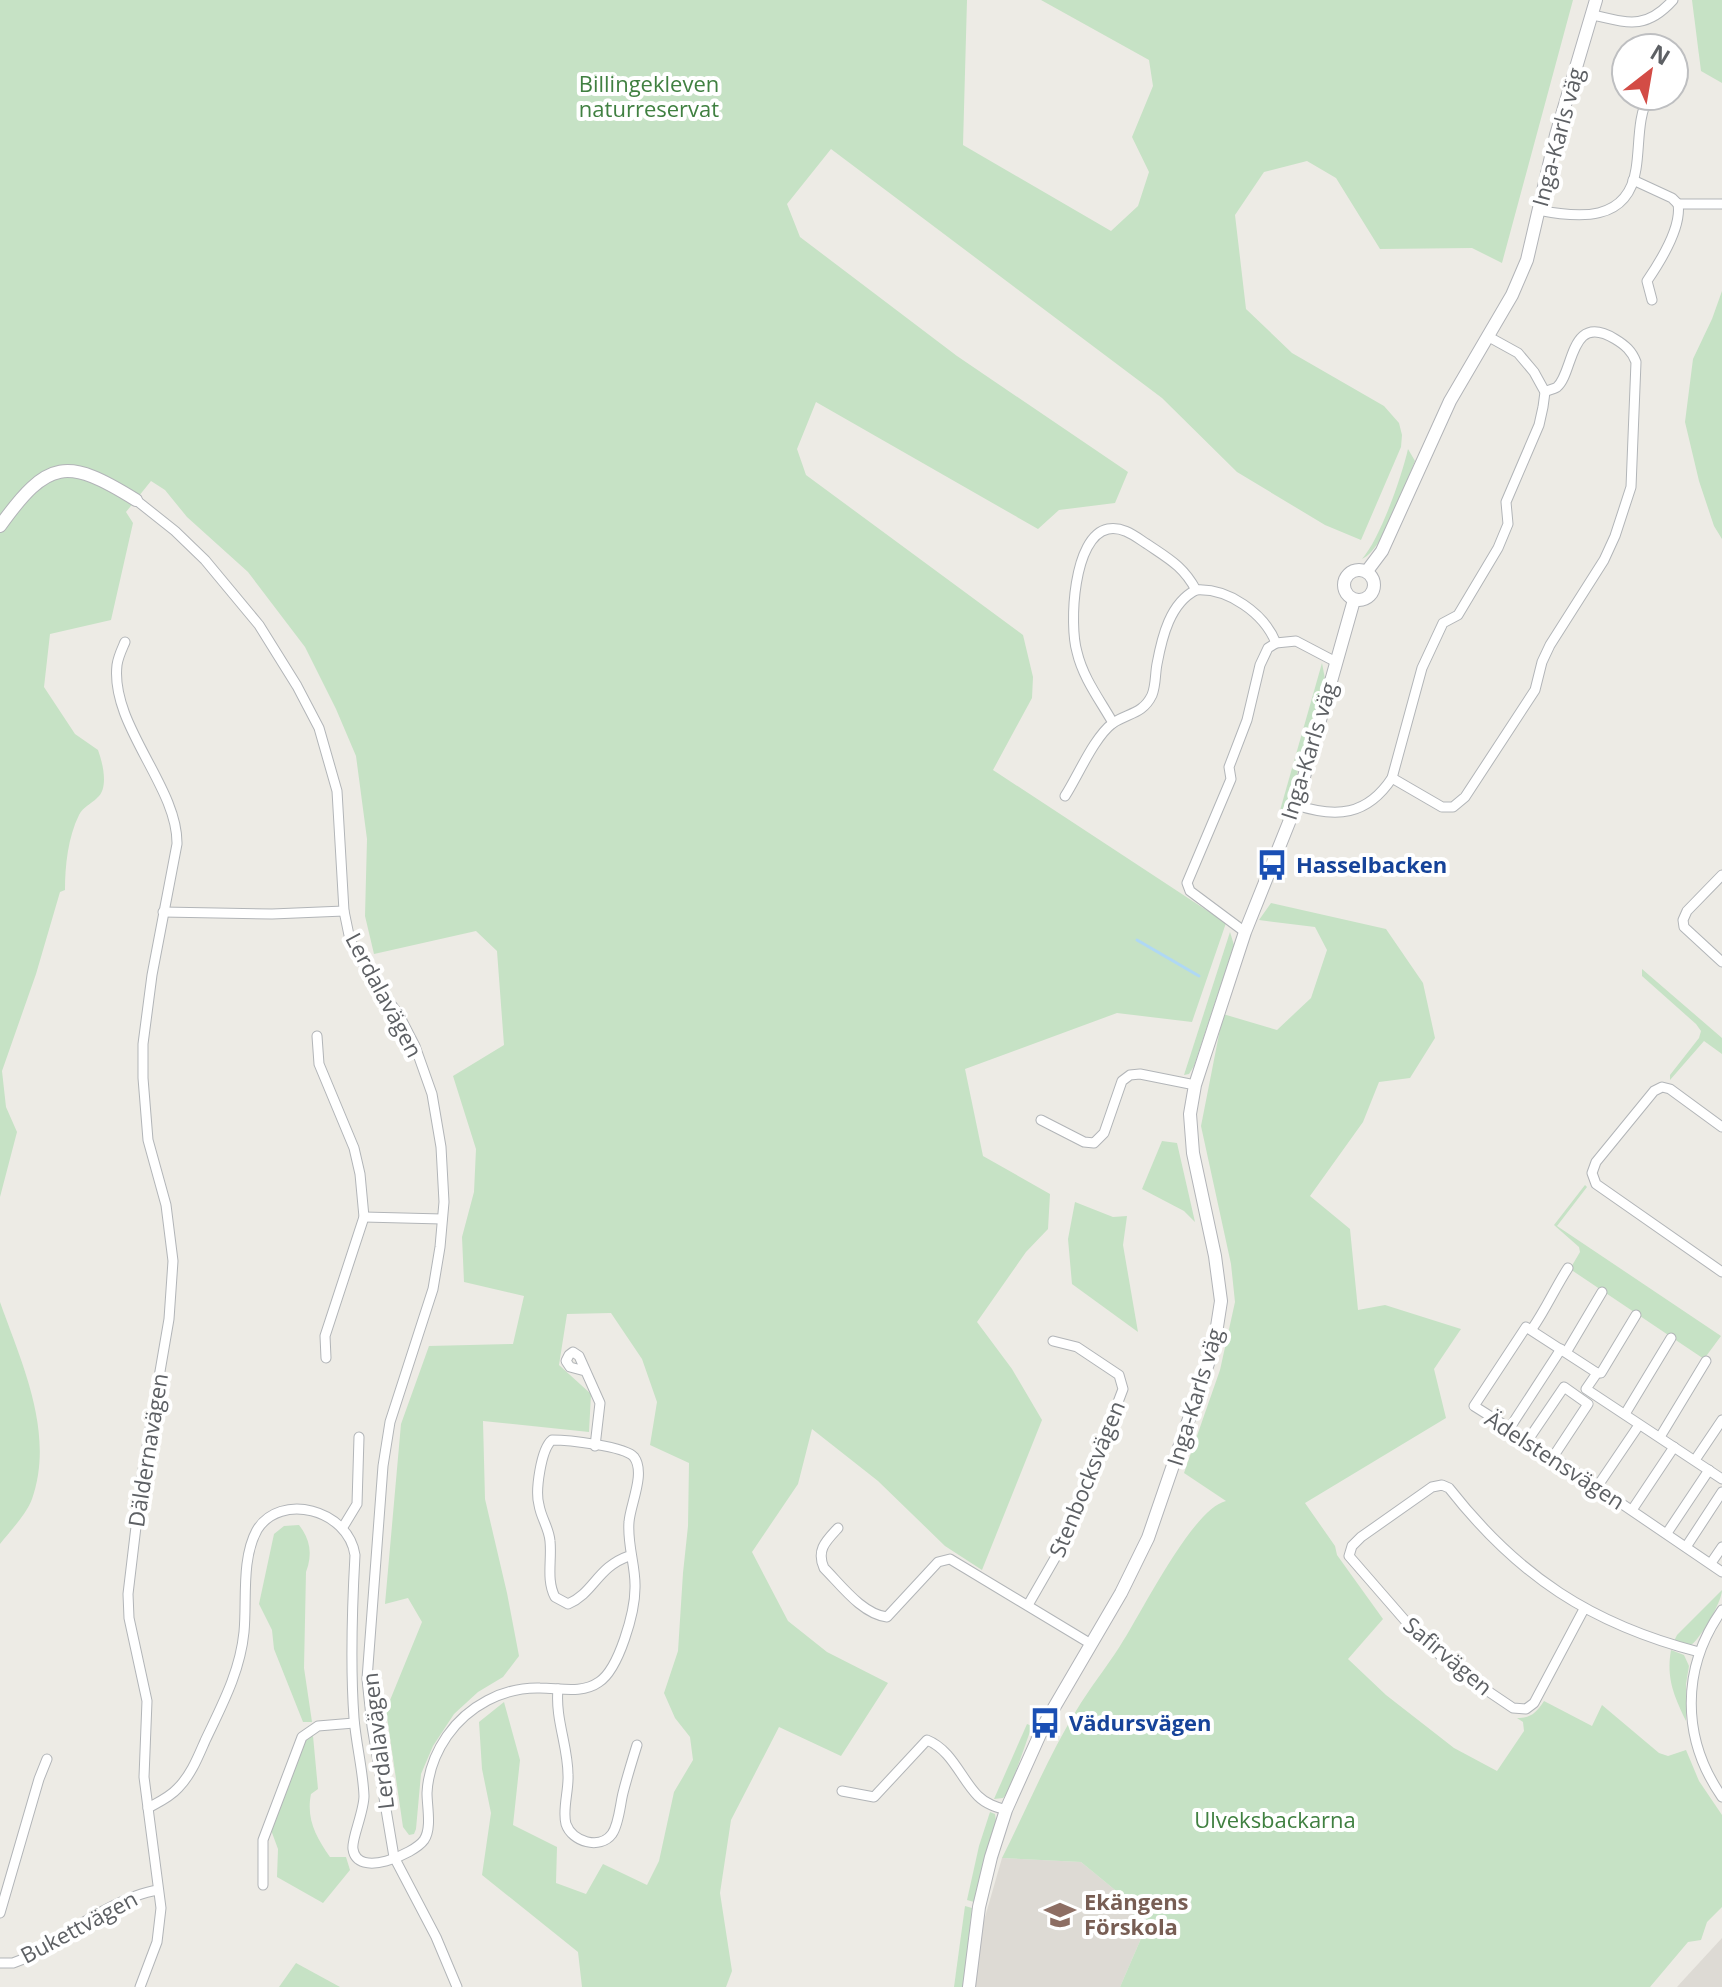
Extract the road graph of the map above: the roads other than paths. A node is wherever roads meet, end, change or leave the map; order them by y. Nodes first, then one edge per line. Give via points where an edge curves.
1 (1596, 0) edge
2 (1673, 0) edge
3 (1593, 15) junction
4 (1643, 112) edge
5 (1633, 180) junction
6 (1678, 204) junction
7 (1722, 204) edge
8 (1538, 210) junction
9 (1652, 300) dead end
10 (1489, 337) junction
11 (1545, 392) junction
12 (136, 500) joint
13 (0, 526) edge
14 (1367, 571) junction
15 (1196, 590) junction
16 (1354, 600) junction
17 (125, 642) dead end
18 (1276, 643) junction
19 (1336, 662) junction
20 (1113, 723) junction
21 (1392, 778) junction
22 (1065, 796) dead end
23 (1296, 805) junction
24 (1722, 875) edge
25 (344, 911) junction
26 (163, 912) junction
27 (1245, 932) junction
28 (1722, 962) edge
29 (317, 1036) dead end
30 (1195, 1085) junction
31 (1041, 1120) dead end
32 (1722, 1127) edge
33 (364, 1217) junction
34 (442, 1219) junction
35 (1568, 1268) dead end
36 (1722, 1272) edge
37 (1602, 1292) dead end
38 (1636, 1315) dead end
39 (1532, 1329) junction
40 (1671, 1338) dead end
41 (1053, 1341) dead end
42 (1564, 1350) junction
43 (326, 1358) dead end
44 (1706, 1361) dead end
45 (585, 1371) dead end
46 (1597, 1373) junction
47 (1582, 1393) junction
48 (1625, 1414) junction
49 (1722, 1420) edge
50 (1639, 1425) junction
51 (1509, 1429) junction
52 (359, 1437) dead end
53 (1660, 1437) junction
54 (1528, 1440) junction
55 (595, 1446) junction
56 (1674, 1447) junction
57 (1553, 1457) junction
58 (1695, 1460) junction
59 (1709, 1470) junction
60 (1722, 1479) edge
61 (1597, 1487) junction
62 (1722, 1492) edge
63 (1632, 1510) junction
64 (343, 1527) junction
65 (838, 1528) dead end
66 (1667, 1533) junction
67 (1686, 1547) junction
68 (1722, 1547) edge
69 (629, 1556) junction
70 (1711, 1563) junction
71 (1722, 1572) edge
72 (1028, 1605) junction
73 (1584, 1609) junction
74 (1722, 1610) edge
75 (1091, 1644) junction
76 (1699, 1652) junction
77 (558, 1689) junction
78 (354, 1723) junction
79 (637, 1745) dead end
80 (47, 1759) dead end
81 (842, 1791) dead end
82 (1722, 1797) edge
83 (148, 1808) junction
84 (1006, 1810) junction
85 (394, 1857) junction
86 (263, 1885) dead end
87 (158, 1890) junction
88 (0, 1913) edge
89 (0, 1963) edge
90 (140, 1987) edge
91 (457, 1987) edge
92 (969, 1987) edge

1 - 3 street, Inga-Karls väg
2 - 3 street via 1649,21 1630,24
3 - 8 street, Inga-Karls väg
4 - 5 street
5 - 6 street
5 - 8 street via 1628,192 1601,214 1569,217
6 - 7 street
6 - 9 street via 1665,254 1647,281
8 - 10 street, Inga-Karls väg via 1527,260
10 - 11 street via 1518,353
10 - 14 street, Inga-Karls väg via 1450,401 1382,551
11 - 21 street via 1539,425 1506,502 1508,524 1458,615 1443,623 1431,646
11 - 21 street via 1557,388 1576,343 1586,335 1610,336 1633,354 1634,464 1615,536 1550,645 1535,690 1465,797 1453,807 1442,807
12 - 13 street, Lerdalavägen via 94,475 60,472 32,486
12 - 25 street, Lerdalavägen via 175,531 251,614 319,728 337,791
14 - 16 street via 1374,590 1362,601
14 - 16 street via 1349,573 1344,582
15 - 18 street via 1220,591 1254,613
15 - 20 street via 1172,614 1145,707
15 - 20 street via 1186,570 1130,533 1098,533 1077,583 1073,636 1086,678
16 - 19 street, Inga-Karls väg
17 - 26 street, Däldernavägen via 117,664 121,695 177,829
18 - 19 street via 1296,641
18 - 27 street via 1264,654 1229,767 1231,779 1187,883 1190,891
19 - 23 street, Inga-Karls väg
20 - 22 street
21 - 23 street via 1368,804 1345,812
23 - 27 street, Inga-Karls väg
24 - 28 street via 1683,920 1684,927
25 - 26 street
25 - 34 street, Lerdalavägen via 350,940 399,1015 432,1094 441,1147
26 - 83 street, Däldernavägen via 147,1007 143,1078 148,1140 170,1228 172,1286 128,1594 147,1701
27 - 30 street, Inga-Karls väg
29 - 33 street via 319,1064 354,1148
30 - 31 street via 1130,1075 1122,1081 1104,1133 1094,1143
30 - 75 street, Inga-Karls väg via 1190,1114 1193,1153 1218,1277 1219,1321 1148,1538
32 - 36 street via 1662,1087 1592,1173 1596,1184
33 - 34 street
33 - 43 street via 325,1336
34 - 85 street, Lerdalavägen via 433,1289 390,1422 370,1627 370,1710
35 - 39 street
37 - 42 street
38 - 46 street
39 - 42 street
39 - 51 street, Ädelstensvägen via 1526,1327 1474,1406
40 - 48 street
41 - 72 street, Stenbocksvägen via 1077,1347 1119,1375 1123,1389 1066,1539
42 - 46 street
42 - 51 street
44 - 53 street
45 - 55 street via 600,1403
46 - 47 street
47 - 48 street
47 - 54 street via 1564,1387
47 - 57 street via 1588,1404
48 - 50 street
49 - 58 street
50 - 53 street
50 - 61 street
51 - 54 street, Ädelstensvägen
52 - 64 street via 357,1504
53 - 56 street
54 - 57 street, Ädelstensvägen
55 - 69 street via 623,1450 637,1465
55 - 69 street via 552,1440 546,1445 538,1496 550,1539 552,1592 563,1603 577,1600 613,1561
56 - 58 street
56 - 63 street
57 - 61 street, Ädelstensvägen
58 - 59 street
59 - 60 street
59 - 66 street
61 - 63 street, Ädelstensvägen
62 - 67 street
63 - 66 street, Ädelstensvägen
64 - 78 street via 355,1555
64 - 83 street via 328,1516 297,1510 281,1512 258,1528 249,1557 244,1632 233,1680 190,1773 172,1794
65 - 72 street via 825,1542 820,1560 876,1616 895,1611 944,1559
66 - 67 street, Ädelstensvägen
67 - 70 street, Ädelstensvägen
68 - 70 street
69 - 77 street via 634,1601 613,1667 586,1688
70 - 71 street, Ädelstensvägen
72 - 75 street
73 - 73 street, Safirvägen via 1497,1545 1442,1485 1361,1537 1349,1556 1422,1640 1513,1708 1534,1703
73 - 76 street
74 - 76 street
75 - 84 street, Inga-Karls väg
76 - 82 street via 1691,1707 1694,1733 1699,1757
77 - 79 street via 568,1772 566,1826 578,1838 601,1842 614,1832
77 - 85 street via 500,1694 458,1723 432,1768 425,1839
78 - 85 street via 364,1797 353,1849 364,1864
78 - 86 street via 318,1726 302,1737 263,1840
80 - 88 street
81 - 84 street via 874,1797 927,1740 955,1763 977,1795
83 - 87 street, Däldernavägen
84 - 92 street, Inga-Karls väg via 979,1907
85 - 91 street, Lerdalavägen
87 - 89 street, Bukettvägen via 125,1900 26,1958
87 - 90 street, Däldernavägen via 161,1925

